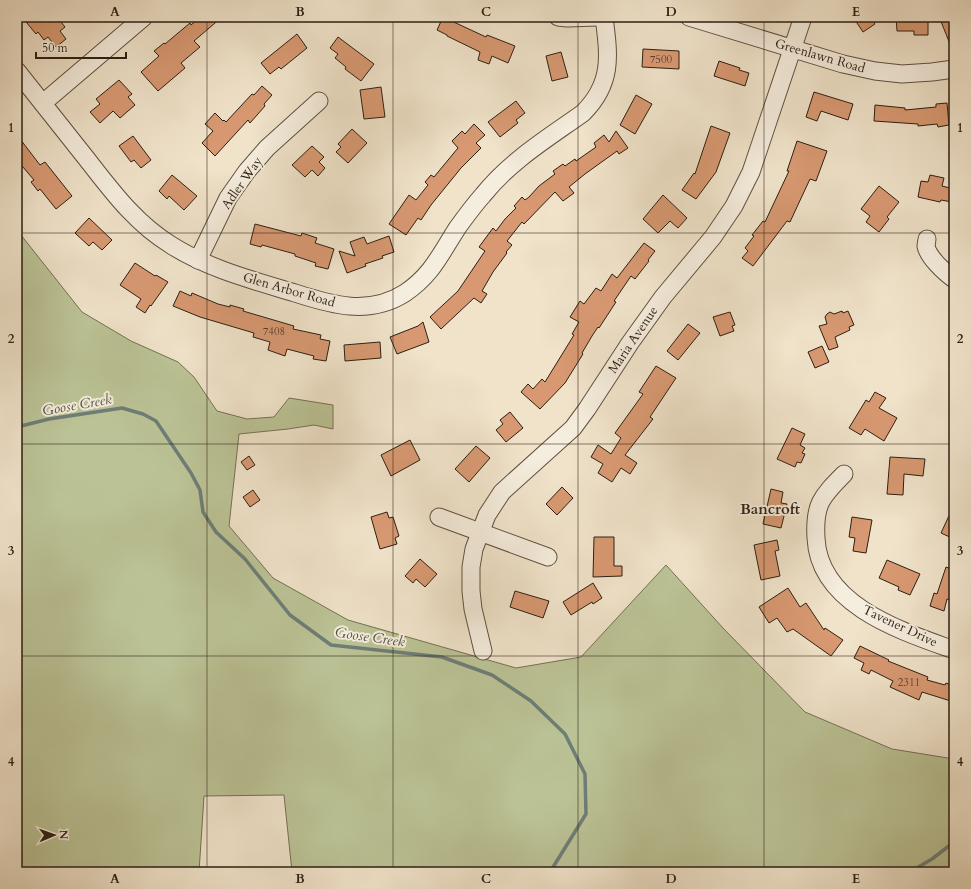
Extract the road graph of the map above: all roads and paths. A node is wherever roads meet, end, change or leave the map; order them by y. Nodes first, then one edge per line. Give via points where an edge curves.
1 (144, 17) edge
2 (558, 17) edge
3 (598, 17) edge
4 (604, 17) edge
5 (689, 17) edge
6 (803, 17) edge
7 (792, 49) junction
8 (954, 69) edge
9 (17, 71) edge
10 (319, 101) dead end
11 (43, 104) junction
12 (927, 239) dead end
13 (198, 260) junction
14 (954, 279) edge
15 (844, 474) dead end
16 (439, 517) dead end
17 (480, 532) junction
18 (548, 557) dead end
19 (954, 650) edge
20 (483, 651) dead end

1 - 11 street
2 - 3 street
4 - 13 street, Glen Arbor Road via 607,69 602,87 590,106 505,171 467,215 432,270 404,293 373,305 339,306 216,269
5 - 7 street, Greenlawn Road
6 - 7 street, Maria Avenue
7 - 8 street, Greenlawn Road via 875,71 902,74
7 - 17 street, Maria Avenue via 752,172 734,206 713,237 630,343 588,409 550,450 502,492 487,514
9 - 11 street, Glen Arbor Road
10 - 13 street, Adler Way via 267,148 247,171 228,198
11 - 13 street, Glen Arbor Road via 123,205 159,237
12 - 14 street via 926,246 931,254
15 - 19 street, Tavener Drive via 826,492 820,501 816,516 817,551 828,577 850,600 881,620
16 - 17 street
17 - 18 street
17 - 20 street, Maria Avenue via 471,567 471,591

